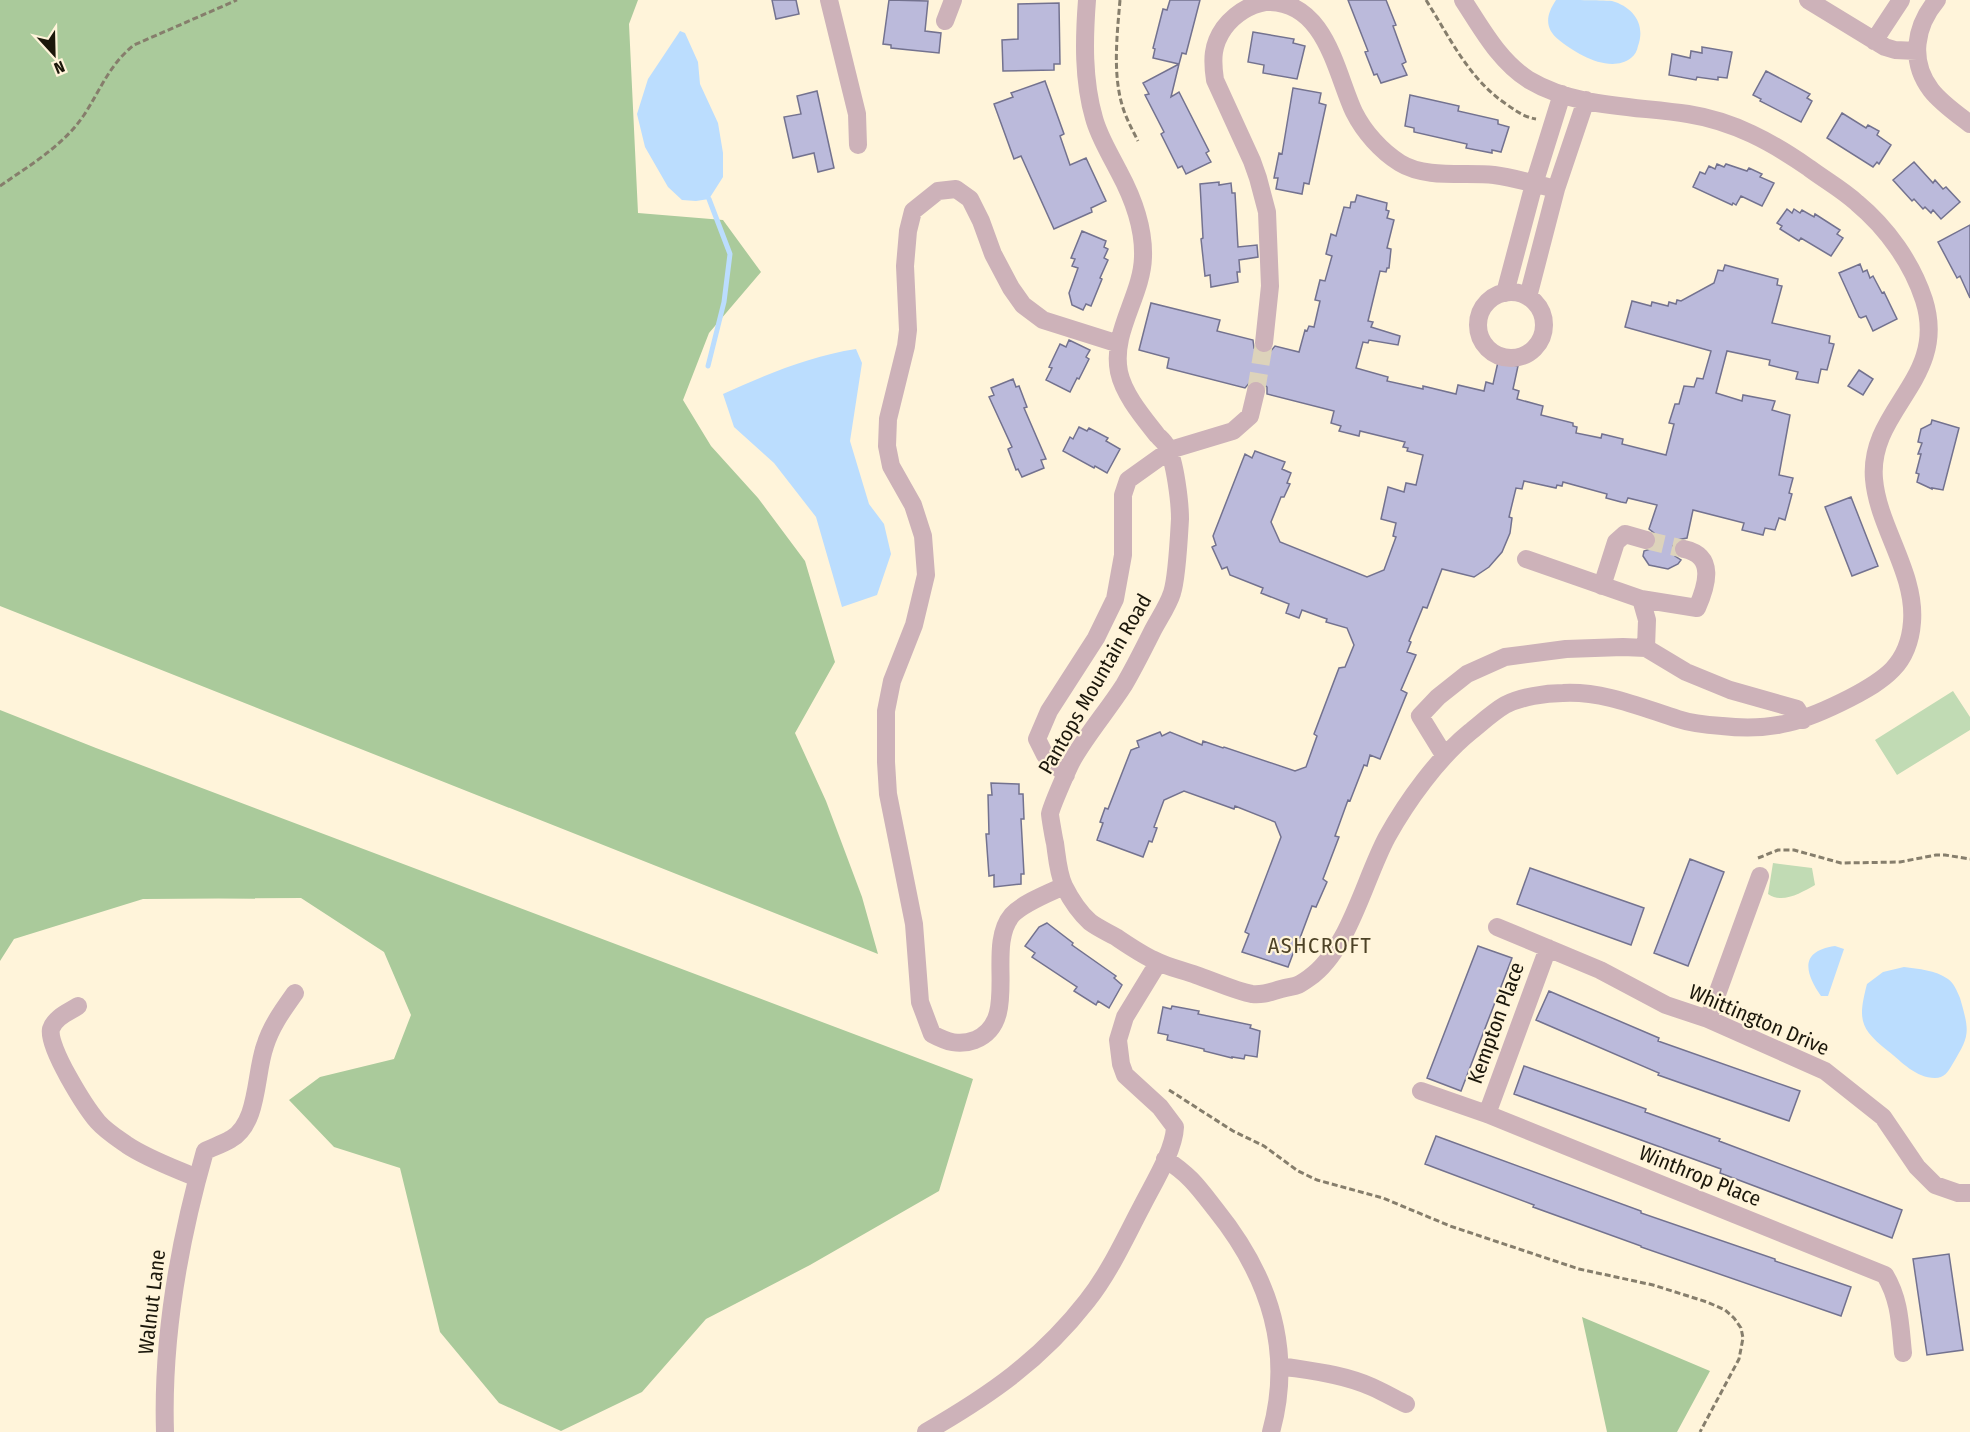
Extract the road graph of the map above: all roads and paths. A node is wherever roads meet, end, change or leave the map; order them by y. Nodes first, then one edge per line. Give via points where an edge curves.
1 (237, 0) edge
2 (829, 0) edge
3 (953, 0) edge
4 (1087, 0) edge
5 (1120, 0) edge
6 (1426, 0) edge
7 (1463, 0) edge
8 (1808, 0) edge
9 (1901, 0) edge
10 (1937, 0) edge
11 (945, 21) dead end
12 (1874, 41) junction
13 (1917, 51) junction
14 (1562, 94) junction
15 (1586, 100) junction
16 (1543, 121) dead end
17 (1970, 124) edge
18 (1138, 141) dead end
19 (858, 145) dead end
20 (1534, 184) junction
21 (0, 186) edge
22 (1556, 189) junction
23 (1505, 293) junction
24 (1528, 297) junction
25 (1264, 343) tunnel mouth
26 (1119, 344) junction
27 (1256, 391) tunnel mouth
28 (1170, 450) junction
29 (1647, 540) tunnel mouth
30 (1684, 549) tunnel mouth
31 (1526, 559) dead end
32 (1602, 586) junction
33 (1641, 599) junction
34 (1646, 648) junction
35 (1803, 720) junction
36 (1444, 755) junction
37 (1066, 775) junction
38 (1970, 859) edge
39 (1757, 868) joint
40 (1064, 886) junction
41 (1497, 927) dead end
42 (1548, 948) junction
43 (1158, 963) junction
44 (295, 993) dead end
45 (78, 1006) dead end
46 (1708, 1019) junction
47 (1167, 1089) dead end
48 (1421, 1091) dead end
49 (1486, 1114) junction
50 (1165, 1159) junction
51 (197, 1178) junction
52 (1970, 1193) edge
53 (1903, 1353) dead end
54 (1280, 1366) junction
55 (1406, 1404) dead end
56 (165, 1432) edge
57 (926, 1432) edge
58 (1271, 1432) edge
59 (1700, 1432) edge

1 - 21 path via 123,53 67,135
2 - 19 street via 857,114
3 - 11 street
4 - 26 street, Pantops Mountain Road via 1086,75 1094,118 1131,197 1144,250 1142,273
5 - 18 path via 1118,86
6 - 16 path via 1483,87 1520,114
7 - 14 street, Pantops Mountain Road via 1506,62 1533,82
8 - 12 street
9 - 12 street
10 - 13 street via 1920,27
12 - 13 street via 1895,50
13 - 17 street via 1924,81
14 - 15 street, Pantops Mountain Road
14 - 20 street
15 - 22 street
15 - 35 street, Pantops Mountain Road via 1693,114 1758,136 1858,203 1904,256 1923,298 1929,319 1927,354 1886,424 1874,460 1878,504 1895,546 1912,608 1908,645 1890,674
20 - 22 street
20 - 23 street
20 - 25 street via 1494,175 1418,170 1402,164 1384,152 1355,114 1326,38 1310,15 1283,2 1256,5 1241,12 1219,36 1212,64 1215,80 1258,178 1267,212 1270,286
22 - 24 street
23 - 24 street
23 - 24 street via 1485,304 1478,326 1485,347 1504,358 1527,354 1541,337 1542,315
26 - 28 street, Pantops Mountain Road via 1117,361 1124,387
26 - 40 street via 1043,320 1023,305 993,254 970,199 956,189 938,191 913,211 905,266 908,330 888,419 887,446 891,466 913,505 923,536 926,575 914,625 892,681 886,711 886,762 888,794 914,924 920,1002 932,1034 950,1043 967,1043 986,1035 996,1021 1006,925 1013,914 1030,902
27 - 28 street via 1250,416 1233,431
28 - 37 street, Pantops Mountain Road via 1180,511 1174,590 1127,681
28 - 37 street via 1128,480 1123,495 1123,555 1115,599 1096,638 1049,711 1037,739 1045,755
29 - 32 street via 1625,534 1616,542
30 - 33 street via 1702,558 1707,573 1697,608
31 - 32 street
32 - 33 street
33 - 34 street via 1647,620
34 - 35 street via 1686,672 1730,690 1797,709
34 - 36 street via 1566,649 1505,657 1467,674 1420,716
35 - 36 street, Pantops Mountain Road via 1753,729 1690,723 1616,697 1566,692 1506,705
36 - 43 street, Pantops Mountain Road via 1386,839 1336,950 1316,973 1297,985 1249,994
37 - 40 street, Pantops Mountain Road via 1050,814
38 - 39 path via 1936,855 1900,862 1841,863 1794,850 1778,850 1762,855
39 - 46 street
40 - 43 street, Pantops Mountain Road via 1084,918
41 - 42 street, Whittington Drive
42 - 46 street, Whittington Drive via 1666,1005
42 - 49 street, Kempton Place
43 - 50 street via 1125,1017 1118,1041 1125,1075 1160,1107 1175,1127 1175,1138
44 - 51 street, Walnut Lane via 264,1047 248,1118 232,1139 205,1151
45 - 51 street via 56,1021 51,1039 79,1095 97,1121 128,1146
46 - 52 street, Whittington Drive via 1825,1071 1883,1117 1917,1167 1935,1185
47 - 59 path via 1317,1180 1383,1198 1450,1226 1568,1266 1653,1285 1725,1310 1741,1328 1743,1349
48 - 49 street, Winthrop Place
49 - 53 street, Winthrop Place via 1885,1275 1898,1306
50 - 54 street via 1191,1178 1251,1261 1272,1313
50 - 57 street via 1112,1264 1066,1326 1010,1379
51 - 56 street, Walnut Lane via 174,1292 164,1398
54 - 55 street via 1371,1386
54 - 58 street via 1279,1396

